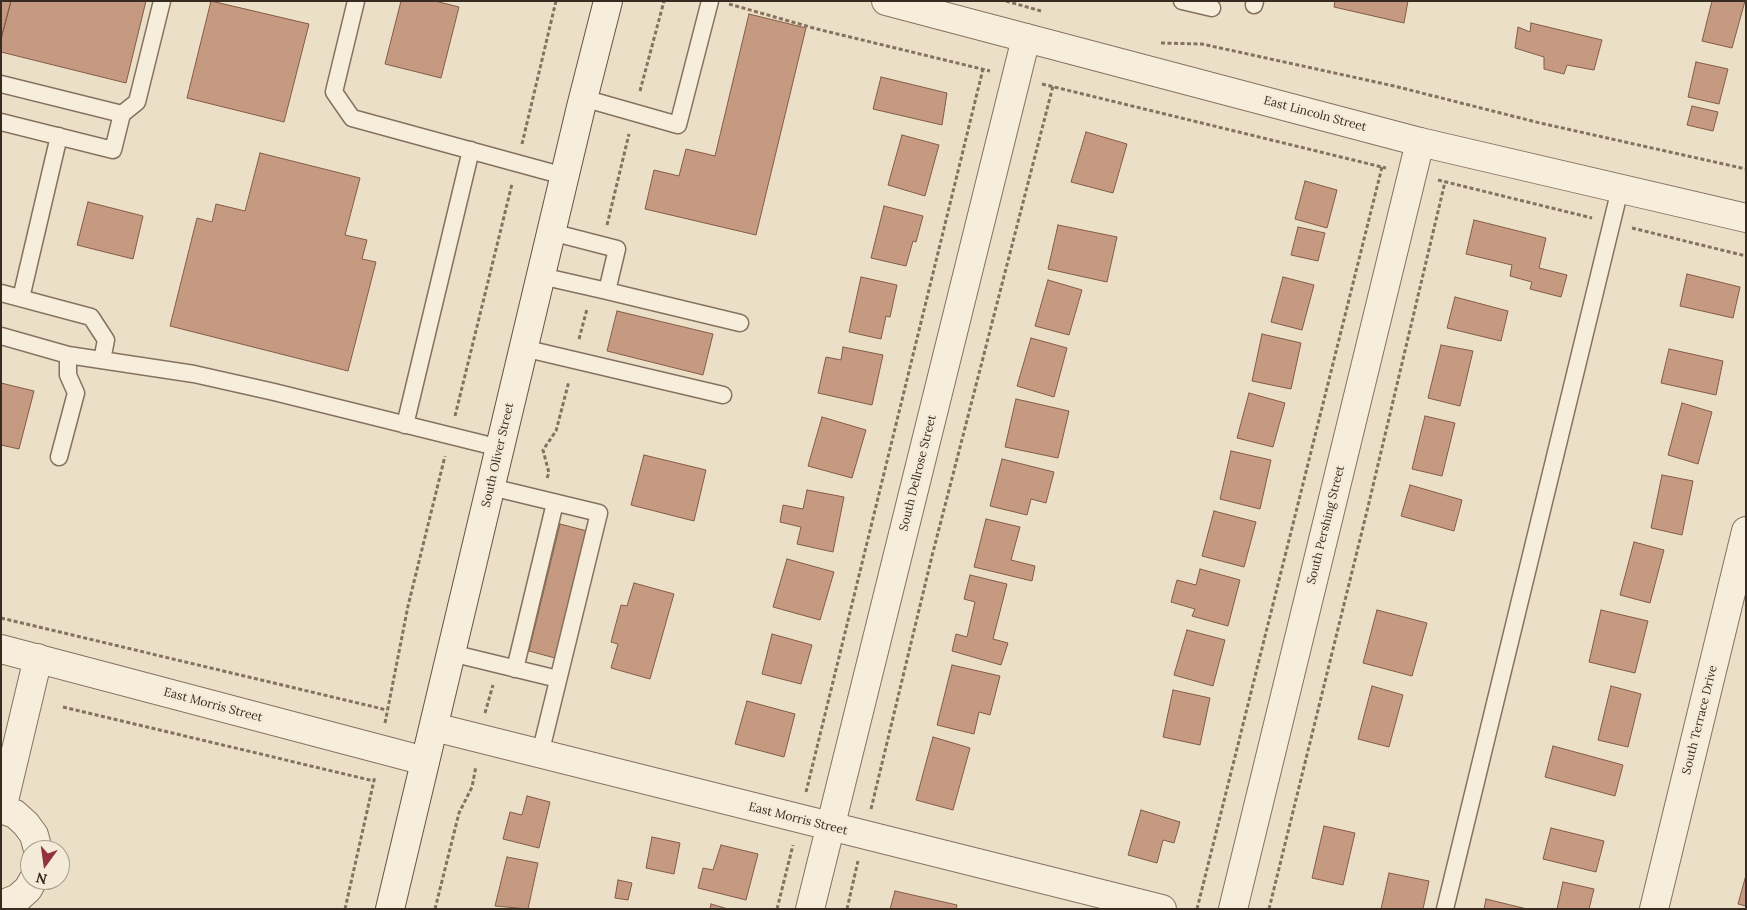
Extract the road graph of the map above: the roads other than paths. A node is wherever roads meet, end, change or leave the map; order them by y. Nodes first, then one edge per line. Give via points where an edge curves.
1 (162, 1) edge
2 (356, 1) edge
3 (608, 1) edge
4 (886, 1) edge
5 (1182, 1) edge
6 (717, 2) edge
7 (1212, 8) dead end
8 (1026, 38) junction
9 (1, 84) edge
10 (583, 98) junction
11 (122, 114) junction
12 (1, 122) edge
13 (58, 136) junction
14 (1420, 142) junction
15 (472, 150) junction
16 (564, 176) junction
17 (1620, 189) junction
18 (1746, 218) edge
19 (551, 232) junction
20 (541, 276) junction
21 (599, 290) junction
22 (1, 293) edge
23 (21, 298) junction
24 (740, 323) dead end
25 (1, 336) edge
26 (524, 348) junction
27 (68, 355) junction
28 (102, 360) junction
29 (723, 395) dead end
30 (405, 425) junction
31 (500, 448) junction
32 (59, 458) dead end
33 (491, 486) junction
34 (549, 501) junction
35 (1746, 531) edge
36 (1, 649) edge
37 (451, 653) junction
38 (38, 658) junction
39 (515, 669) junction
40 (558, 679) junction
41 (434, 727) junction
42 (540, 754) junction
43 (425, 761) junction
44 (1, 809) edge
45 (830, 827) junction
46 (35, 840) edge
47 (26, 890) edge
48 (1, 905) edge
49 (390, 909) edge
50 (810, 909) edge
51 (1162, 909) edge
52 (1233, 909) edge
53 (1445, 909) edge
54 (1654, 909) edge

1 - 11 lane via 137,102
2 - 15 lane via 334,92 352,118
3 - 10 street, South Oliver Street
4 - 8 street, East Lincoln Street
5 - 7 lane
6 - 10 lane via 678,125
8 - 14 street, East Lincoln Street
8 - 45 street, South Dellrose Street
9 - 11 lane
10 - 16 street, South Oliver Street
11 - 13 lane via 113,150
12 - 13 lane
13 - 23 lane
14 - 17 street, East Lincoln Street
14 - 52 street, South Pershing Street
15 - 16 lane
15 - 30 lane
16 - 19 street, South Oliver Street
17 - 18 street, East Lincoln Street
17 - 53 lane
19 - 20 street, South Oliver Street
19 - 21 lane via 617,249
20 - 21 lane
20 - 26 street, South Oliver Street
21 - 24 lane
22 - 23 lane
23 - 28 lane via 91,318 106,340
25 - 27 lane
26 - 29 lane
26 - 31 street, South Oliver Street
27 - 28 lane
27 - 32 lane via 68,375 76,393
28 - 30 lane via 194,374
30 - 31 lane
31 - 33 street, South Oliver Street
33 - 34 lane
33 - 37 street, South Oliver Street
34 - 39 lane via 551,542 529,631
34 - 40 lane via 599,514 586,551
35 - 54 street, South Terrace Drive
36 - 38 street, East Morris Street
37 - 39 lane
37 - 41 street, South Oliver Street
38 - 43 street, East Morris Street
38 - 44 street
39 - 40 lane
40 - 42 lane
41 - 42 street, East Morris Street
41 - 43 street, South Oliver Street
42 - 45 street, East Morris Street
43 - 49 street, South Oliver Street
44 - 46 street via 26,824
45 - 50 street, South Dellrose Street
45 - 51 street, East Morris Street
47 - 48 street via 18,898

